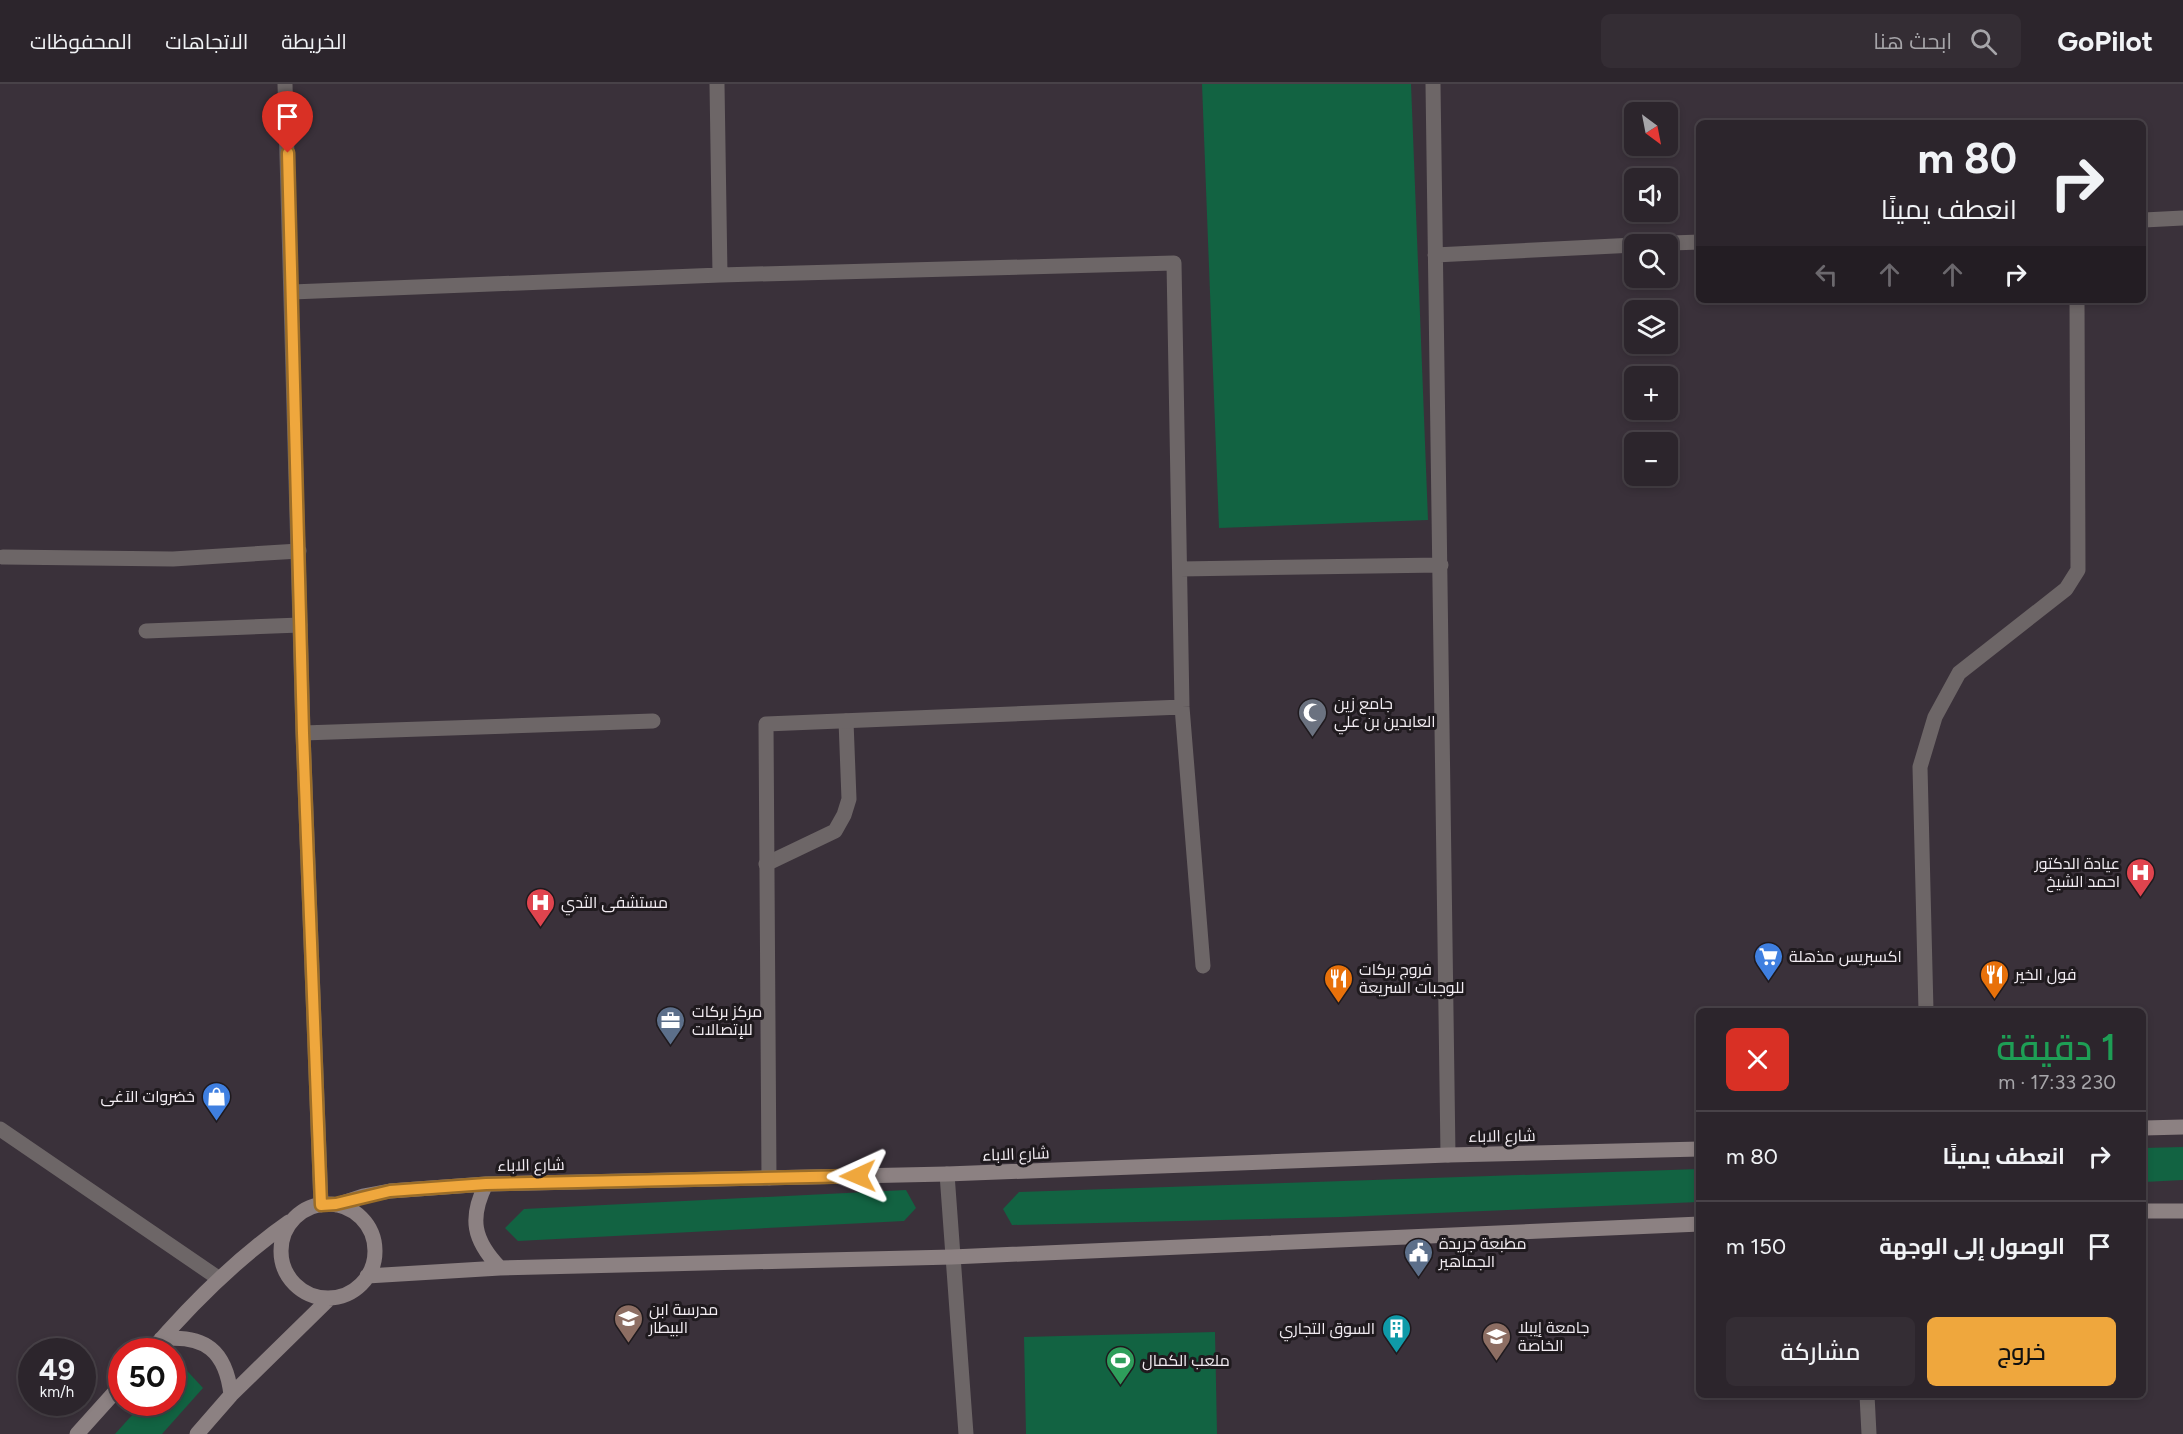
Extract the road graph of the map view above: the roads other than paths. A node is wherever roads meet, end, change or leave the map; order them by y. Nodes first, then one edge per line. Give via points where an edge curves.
1 (285, 84) edge
2 (717, 84) edge
3 (1432, 84) edge
4 (2183, 218) edge
5 (2146, 220) edge
6 (1696, 242) edge
7 (1678, 243) edge
8 (1624, 246) edge
9 (1435, 255) junction
10 (720, 275) junction
11 (292, 292) junction
12 (2077, 303) edge
13 (299, 551) junction
14 (3, 557) dead end
15 (1441, 565) junction
16 (1180, 569) junction
17 (300, 625) junction
18 (146, 631) dead end
19 (1182, 707) junction
20 (653, 721) dead end
21 (846, 722) junction
22 (303, 733) junction
23 (766, 864) junction
24 (1203, 966) dead end
25 (1926, 1008) edge
26 (2183, 1126) edge
27 (2146, 1128) edge
28 (0, 1129) edge
29 (1696, 1149) edge
30 (1448, 1155) junction
31 (947, 1174) junction
32 (769, 1178) junction
33 (486, 1184) junction
34 (329, 1205) junction
35 (2146, 1211) edge
36 (2183, 1211) edge
37 (294, 1218) junction
38 (1696, 1224) edge
39 (952, 1257) junction
40 (500, 1268) junction
41 (368, 1276) junction
42 (218, 1278) junction
43 (329, 1299) junction
44 (162, 1338) edge
45 (186, 1338) edge
46 (231, 1395) junction
47 (1867, 1398) edge
48 (108, 1400) edge
49 (77, 1434) edge
50 (197, 1434) edge
51 (966, 1434) edge
52 (1869, 1434) edge

1 - 11 street
2 - 10 street
3 - 9 street
4 - 5 street
6 - 7 street
8 - 9 street
9 - 15 street
10 - 11 street
10 - 16 street via 1174,262
11 - 13 street
12 - 25 street via 2078,570 2066,589 1959,673 1935,717 1920,767
13 - 14 street via 173,559
13 - 17 street
15 - 16 street
15 - 30 street
16 - 19 street
17 - 18 street
17 - 22 street
19 - 21 street
19 - 24 street
20 - 22 street
21 - 23 street via 849,799 835,831
21 - 23 street via 766,724
22 - 34 street
23 - 32 street
26 - 27 main road
28 - 42 street
29 - 30 main road, شارع الاباء
30 - 31 main road, شارع الاباء
31 - 32 main road, شارع الاباء
31 - 39 street
32 - 33 main road, شارع الاباء
33 - 34 main road, شارع الاباء via 390,1191
33 - 40 main road via 475,1219 478,1238
34 - 37 main road via 306,1209
34 - 41 main road via 351,1209 371,1232 375,1247
35 - 36 main road
37 - 42 main road
37 - 43 main road via 284,1231 280,1247 288,1277 298,1289
38 - 39 main road
39 - 40 main road
39 - 51 street
40 - 41 main road
41 - 43 main road via 357,1288
42 - 44 main road
43 - 46 main road
45 - 46 main road via 219,1356 228,1374
46 - 50 main road
47 - 52 street
48 - 49 main road

